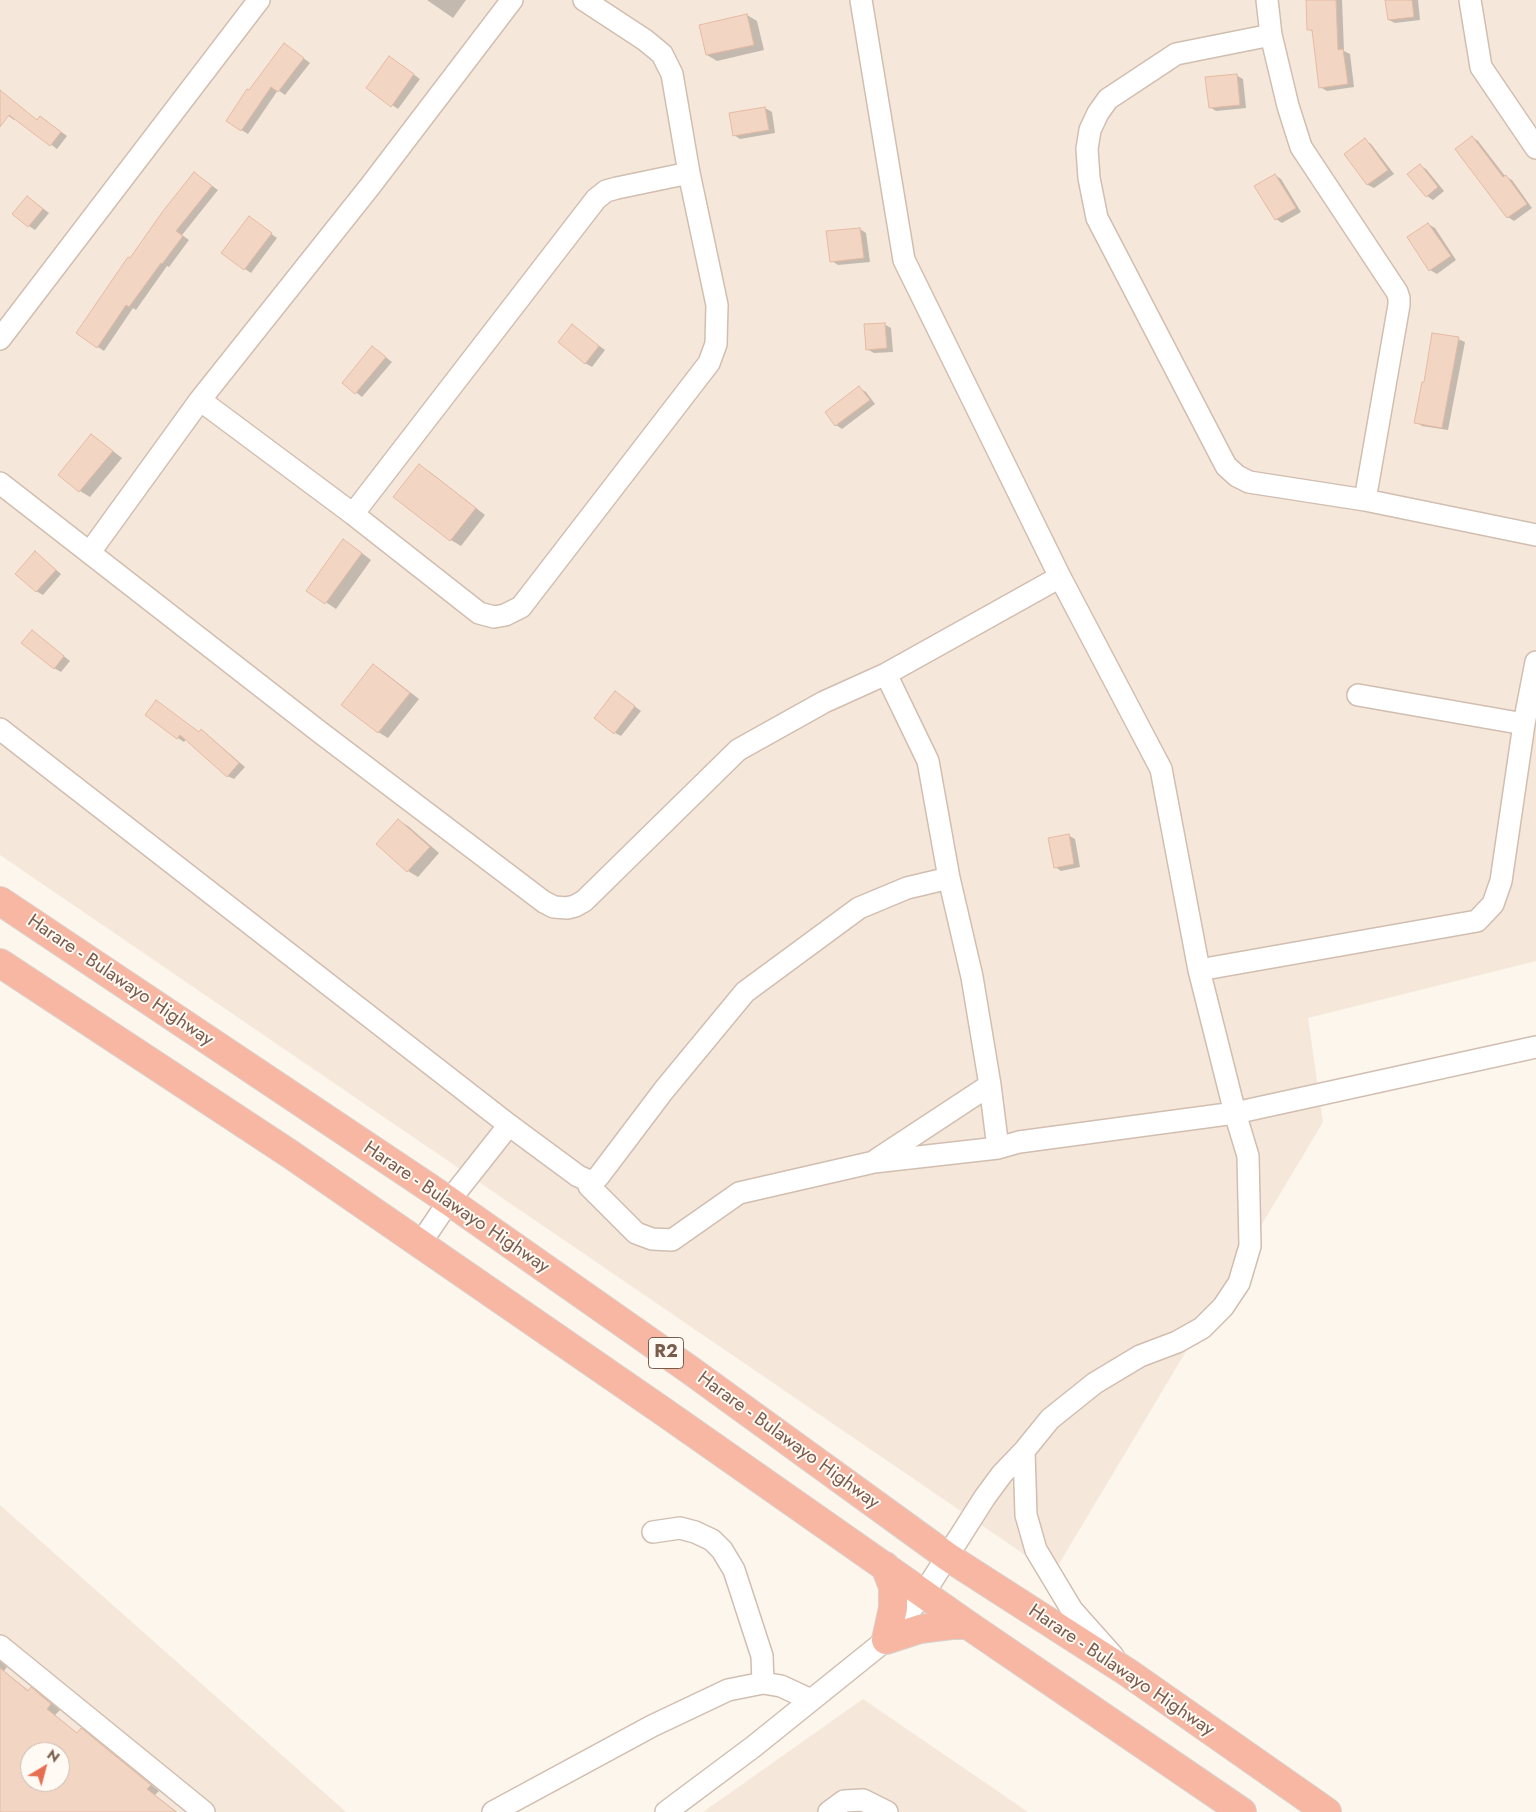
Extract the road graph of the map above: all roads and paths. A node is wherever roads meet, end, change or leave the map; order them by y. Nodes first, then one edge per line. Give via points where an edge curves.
1 (512, 0) edge
2 (584, 0) edge
3 (862, 0) edge
4 (1267, 0) edge
5 (1470, 0) edge
6 (250, 3) edge
7 (1271, 35) junction
8 (1536, 148) edge
9 (689, 173) junction
10 (0, 339) edge
11 (200, 400) junction
12 (0, 482) edge
13 (1365, 500) junction
14 (353, 514) junction
15 (1536, 535) edge
16 (90, 552) junction
17 (1060, 577) junction
18 (1536, 662) edge
19 (886, 674) junction
20 (1358, 695) dead end
21 (1524, 724) junction
22 (0, 728) edge
23 (949, 878) junction
24 (0, 901) edge
25 (0, 963) edge
26 (1199, 970) junction
27 (1536, 1047) edge
28 (990, 1085) junction
29 (1235, 1113) junction
30 (509, 1125) junction
31 (998, 1148) junction
32 (874, 1162) junction
33 (589, 1186) junction
34 (449, 1201) junction
35 (420, 1244) junction
36 (1024, 1451) junction
37 (653, 1532) dead end
38 (948, 1557) junction
39 (885, 1566) junction
40 (924, 1593) junction
41 (968, 1625) junction
42 (886, 1640) junction
43 (0, 1646) edge
44 (1127, 1672) junction
45 (763, 1683) junction
46 (811, 1700) junction
47 (204, 1812) edge
48 (493, 1812) edge
49 (666, 1812) edge
50 (829, 1812) edge
51 (887, 1812) edge
52 (1242, 1812) edge
53 (1327, 1812) edge

1 - 11 street via 371,185
2 - 9 street via 662,54 672,74
3 - 17 street via 904,260
4 - 7 street
5 - 8 street via 1482,68
6 - 10 street
7 - 13 street via 1301,147 1399,298
7 - 13 street via 1176,54 1108,99 1090,130 1087,149 1095,210 1226,466 1249,482
9 - 14 street via 606,191 596,199
9 - 14 street via 717,305 716,344 709,363 521,607 494,617 479,613
11 - 14 street
11 - 16 street
12 - 16 street
13 - 15 street
16 - 19 street via 321,733 554,907 567,908 584,901 738,750 824,702
17 - 19 street
17 - 26 street via 1161,769
18 - 21 street
19 - 23 street via 928,761
20 - 21 street
21 - 26 street via 1501,881 1493,904 1477,921
22 - 30 street
23 - 28 street via 972,977
23 - 33 street via 907,888 859,908 746,992
24 - 34 highway, Harare - Bulawayo Highway / R2
25 - 35 highway, R2 via 290,1154
26 - 29 street
27 - 29 street
28 - 31 street
28 - 32 street
29 - 31 street via 1019,1142
29 - 36 street via 1248,1156 1250,1246 1239,1283 1202,1328 1140,1356 1095,1383 1050,1419
30 - 33 street via 587,1180
30 - 34 street
31 - 32 street
32 - 33 street via 739,1193 672,1240 652,1239 636,1233
34 - 35 street
34 - 38 highway, Harare - Bulawayo Highway / R2
35 - 39 highway, R2
36 - 38 street via 985,1497
36 - 44 street via 1026,1514 1036,1550 1072,1610
37 - 45 street via 680,1528 712,1540 722,1550 734,1570 762,1656
38 - 40 street
38 - 44 highway, Harare - Bulawayo Highway / R2
39 - 40 highway, R2
39 - 42 highway via 893,1586 893,1608
40 - 41 highway, R2
40 - 42 street
41 - 42 highway via 920,1629
41 - 52 highway, R2
42 - 46 street
43 - 47 street
44 - 53 highway, Harare - Bulawayo Highway / R2
45 - 46 street via 781,1686
45 - 48 street via 728,1690 652,1726
46 - 49 street
50 - 51 street via 844,1801 863,1800

